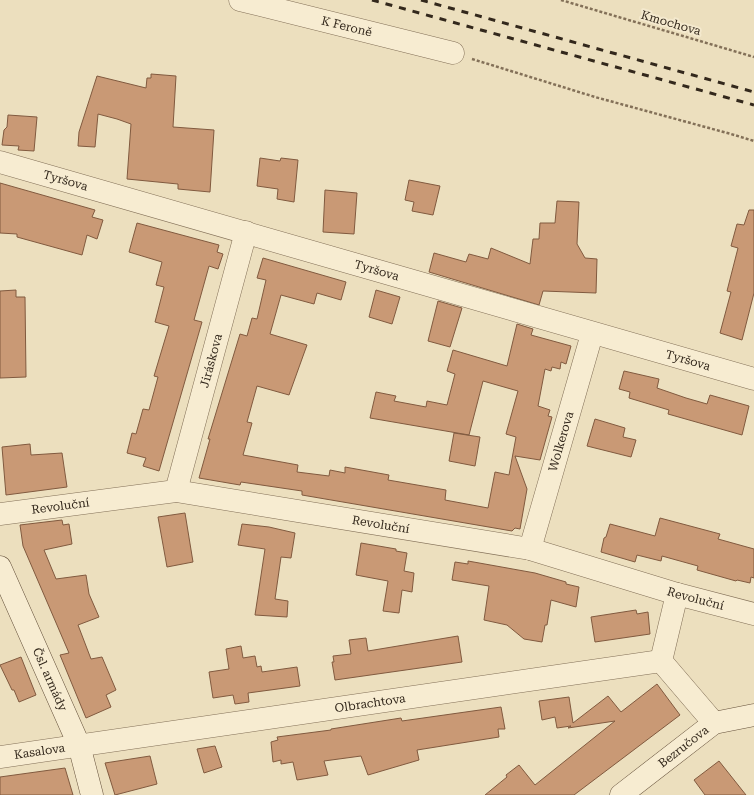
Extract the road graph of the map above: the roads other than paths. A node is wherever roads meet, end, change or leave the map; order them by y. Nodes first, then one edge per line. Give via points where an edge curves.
1 (240, 0) edge
2 (454, 53) road end
3 (0, 162) edge
4 (246, 232) junction
5 (592, 334) junction
6 (754, 379) edge
7 (176, 491) junction
8 (0, 514) edge
9 (530, 550) junction
10 (0, 567) edge
11 (677, 594) junction
12 (754, 614) edge
13 (661, 661) junction
14 (754, 714) edge
15 (714, 723) junction
16 (79, 745) junction
17 (0, 757) edge
18 (92, 795) edge
19 (621, 795) edge

1 - 2 street, K Feroně
3 - 4 street, Tyršova
4 - 5 street, Tyršova
4 - 7 street, Jiráskova
5 - 6 street, Tyršova
5 - 9 street, Wolkerova
7 - 8 street, Revoluční
7 - 9 street, Revoluční
9 - 11 street, Revoluční
10 - 16 street, Čsl. armády
11 - 12 street, Revoluční
11 - 13 street
13 - 15 street
13 - 16 street, Olbrachtova
14 - 15 street, Bezručova
15 - 19 street, Bezručova
16 - 17 street, Kasalova
16 - 18 street, Čsl. armády

